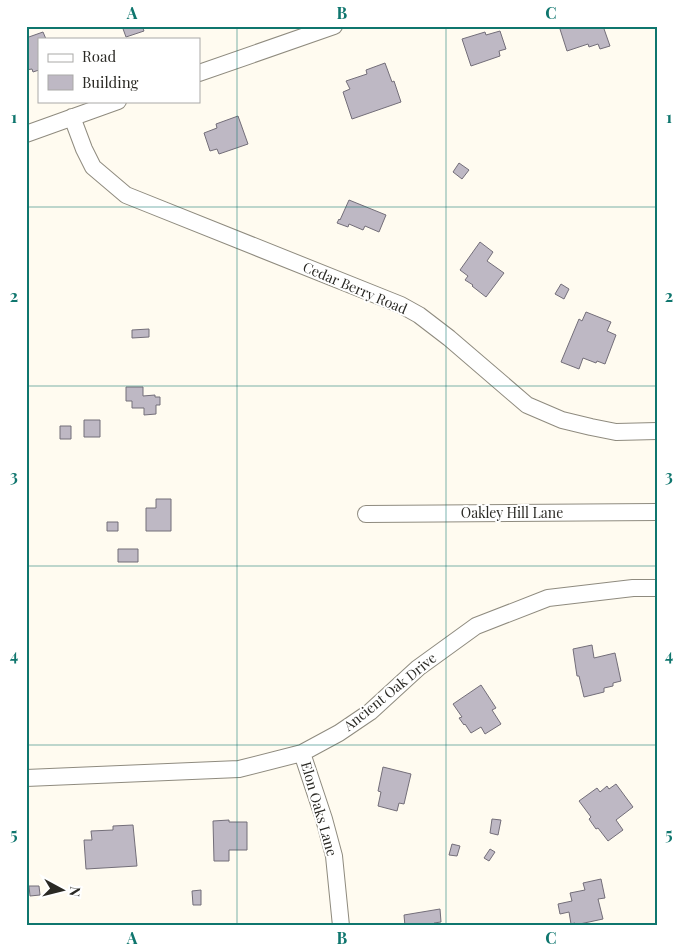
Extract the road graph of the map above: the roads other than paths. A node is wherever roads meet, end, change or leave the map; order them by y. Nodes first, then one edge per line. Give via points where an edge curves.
1 (334, 26) edge
2 (200, 73) edge
3 (115, 102) edge
4 (72, 117) junction
5 (26, 134) edge
6 (657, 431) edge
7 (657, 512) edge
8 (366, 514) dead end
9 (657, 588) edge
10 (302, 753) junction
11 (26, 778) edge
12 (342, 926) edge

1 - 2 street
3 - 4 street
4 - 5 street
4 - 6 street, Cedar Berry Road via 93,166 126,195 401,305 449,338 527,405 562,420 616,432
7 - 8 street, Oakley Hill Lane
9 - 10 street, Ancient Oak Drive via 548,598 476,626 418,668 370,712
10 - 11 street, Ancient Oak Drive via 239,769
10 - 12 street, Elon Oaks Lane via 334,856

